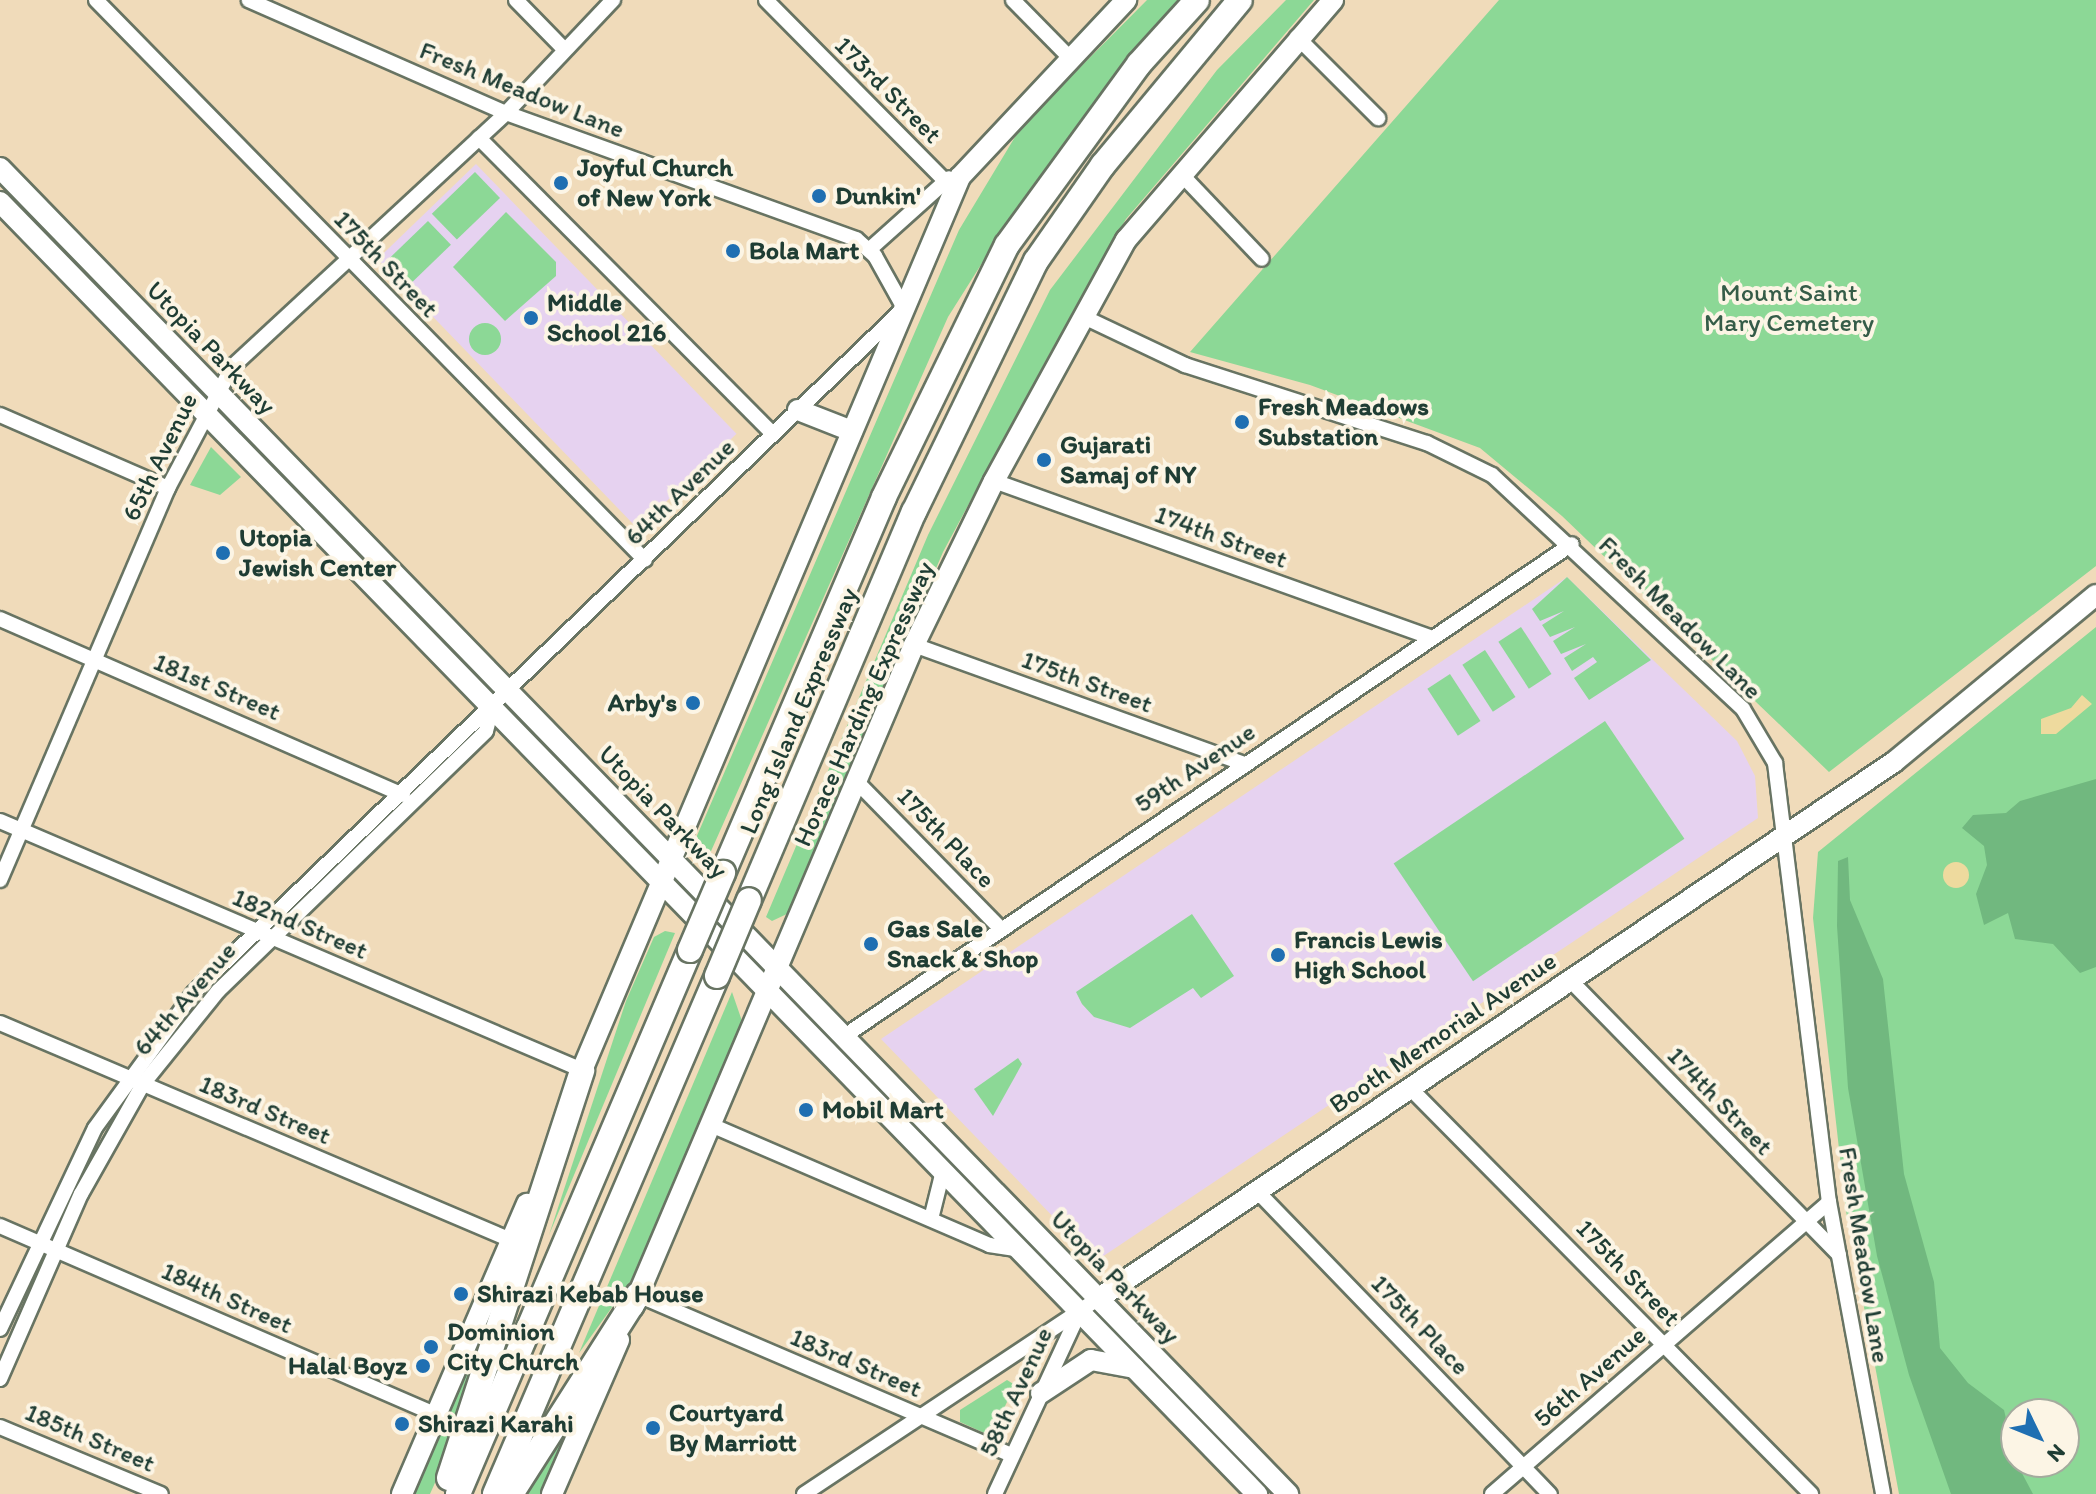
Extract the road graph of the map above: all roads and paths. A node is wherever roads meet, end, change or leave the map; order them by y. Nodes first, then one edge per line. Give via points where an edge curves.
1 (96, 0) edge
2 (249, 0) edge
3 (516, 0) edge
4 (613, 0) edge
5 (766, 0) edge
6 (1013, 0) edge
7 (1126, 0) edge
8 (1197, 0) edge
9 (1240, 0) edge
10 (1333, 0) edge
11 (1297, 37) junction
12 (564, 49) junction
13 (1068, 56) junction
14 (506, 113) junction
15 (1378, 118) dead end
16 (479, 138) junction
17 (0, 168) edge
18 (1181, 174) junction
19 (952, 178) junction
20 (0, 202) edge
21 (870, 249) junction
22 (346, 258) junction
23 (1262, 259) dead end
24 (904, 308) junction
25 (1086, 318) junction
26 (218, 393) junction
27 (798, 410) junction
28 (0, 415) edge
29 (207, 415) junction
30 (852, 431) junction
31 (773, 434) junction
32 (994, 481) junction
33 (168, 488) junction
34 (1572, 544) junction
35 (645, 560) junction
36 (2096, 595) edge
37 (0, 619) edge
38 (1432, 638) junction
39 (914, 645) junction
40 (95, 660) junction
41 (510, 693) junction
42 (491, 712) junction
43 (1244, 764) junction
44 (857, 782) junction
45 (396, 791) junction
46 (414, 801) junction
47 (0, 821) edge
48 (21, 830) junction
49 (1786, 833) junction
50 (671, 859) junction
51 (0, 880) edge
52 (661, 884) junction
53 (1000, 928) junction
54 (254, 931) junction
55 (270, 938) junction
56 (778, 965) junction
57 (1569, 979) junction
58 (766, 993) junction
59 (0, 1023) edge
60 (846, 1035) junction
61 (582, 1070) junction
62 (127, 1078) junction
63 (143, 1084) junction
64 (1410, 1088) junction
65 (711, 1125) junction
66 (943, 1171) junction
67 (1256, 1190) junction
68 (1829, 1202) junction
69 (931, 1219) junction
70 (1804, 1221) junction
71 (0, 1226) edge
72 (513, 1241) junction
73 (39, 1242) junction
74 (55, 1249) junction
75 (1019, 1250) junction
76 (1839, 1255) junction
77 (638, 1295) junction
78 (1099, 1298) junction
79 (1080, 1311) junction
80 (0, 1329) edge
81 (1664, 1344) junction
82 (1136, 1369) junction
83 (0, 1379) edge
84 (1041, 1393) junction
85 (435, 1414) junction
86 (919, 1416) junction
87 (0, 1427) edge
88 (1011, 1455) junction
89 (1524, 1467) junction
90 (161, 1494) edge
91 (402, 1494) edge
92 (444, 1494) edge
93 (458, 1494) edge
94 (495, 1494) edge
95 (511, 1494) edge
96 (552, 1494) edge
97 (804, 1494) edge
98 (995, 1494) edge
99 (1257, 1494) edge
100 (1288, 1494) edge
101 (1492, 1494) edge
102 (1550, 1494) edge
103 (1811, 1494) edge
104 (1883, 1494) edge

1 - 22 street, 175th Street
2 - 14 street, Fresh Meadow Lane
3 - 12 street
4 - 12 street, 65th Avenue
5 - 19 street, 173rd Street
6 - 13 street
7 - 13 main road
8 - 93 highway, Long Island Expressway, bridge via 1139,64 1007,245 884,497
9 - 94 highway, Long Island Expressway, bridge via 1103,165 1036,261 914,512
10 - 11 main road, Horace Harding Expressway
11 - 15 street
11 - 18 main road, Horace Harding Expressway
12 - 14 street, 65th Avenue
13 - 19 main road
14 - 16 street, 65th Avenue
14 - 21 street, Fresh Meadow Lane
16 - 22 street, 65th Avenue
16 - 31 street
17 - 26 main road, Utopia Parkway
18 - 23 street
18 - 25 main road, Horace Harding Expressway via 1126,240
19 - 21 street
19 - 24 main road
20 - 29 main road, Utopia Parkway
21 - 24 street
22 - 26 street, 65th Avenue via 232,367
22 - 35 street, 175th Street
24 - 27 street, 64th Avenue
24 - 30 main road
25 - 32 main road, Horace Harding Expressway
25 - 34 street, Fresh Meadow Lane via 1185,365 1427,443 1492,475
26 - 29 street, 65th Avenue
26 - 41 main road, Utopia Parkway
27 - 30 main road
27 - 31 street, 64th Avenue
28 - 33 street
29 - 33 street, 65th Avenue
29 - 42 main road, Utopia Parkway
30 - 50 main road
31 - 35 street, 64th Avenue
32 - 38 street, 174th Street
32 - 39 main road, Horace Harding Expressway
33 - 40 street, 65th Avenue
34 - 38 street, 59th Avenue
34 - 49 street, Fresh Meadow Lane via 1743,709 1775,763
35 - 41 street, 64th Avenue
36 - 49 main road, Booth Memorial Avenue via 1894,762
37 - 40 street, 181st Street
38 - 43 street, 59th Avenue
39 - 43 street, 175th Street
39 - 44 main road, Horace Harding Expressway
40 - 45 street, 181st Street
40 - 48 street, 65th Avenue
41 - 42 street, 64th Avenue
41 - 50 main road, Utopia Parkway
42 - 45 street, 64th Avenue via 473,717
42 - 46 street, 64th Avenue via 486,731
42 - 52 main road, Utopia Parkway
43 - 53 street, 59th Avenue
44 - 53 street, 175th Place
44 - 56 main road, Horace Harding Expressway
45 - 46 street, 181st Street
45 - 54 street, 64th Avenue
46 - 55 street, 64th Avenue
47 - 48 street, 182nd Street
48 - 51 street, 65th Avenue
48 - 54 street, 182nd Street
49 - 57 main road, Booth Memorial Avenue
49 - 68 street, Fresh Meadow Lane
50 - 52 main road
50 - 56 main road, Utopia Parkway
52 - 58 main road, Utopia Parkway
52 - 61 main road
53 - 60 street, 59th Avenue
54 - 55 street, 182nd Street
54 - 62 street, 64th Avenue via 194,992
55 - 61 street, 182nd Street
55 - 63 street, 64th Avenue
56 - 58 main road, Horace Harding Expressway
56 - 60 main road, Utopia Parkway
57 - 64 main road, Booth Memorial Avenue
57 - 70 street, 174th Street
58 - 65 main road, Horace Harding Expressway
58 - 66 main road, Utopia Parkway
59 - 62 street, 183rd Street
60 - 78 main road, Utopia Parkway
61 - 72 main road
61 - 92 highway
62 - 63 street, 183rd Street
62 - 73 street, 64th Avenue
63 - 72 street, 183rd Street
63 - 74 street, 64th Avenue
64 - 67 main road, Booth Memorial Avenue
64 - 81 street, 175th Street
65 - 69 street
65 - 77 main road, Horace Harding Expressway
66 - 69 street
66 - 75 main road, Utopia Parkway
67 - 78 main road, Booth Memorial Avenue
67 - 89 street, 175th Place
68 - 70 street, 56th Avenue
68 - 76 street, Fresh Meadow Lane
69 - 75 street
70 - 76 street, 174th Street
70 - 81 street, 56th Avenue
71 - 73 street, 184th Street
72 - 85 main road
73 - 74 street, 184th Street
73 - 80 street, 64th Avenue
74 - 83 street, 64th Avenue
74 - 85 street, 184th Street
75 - 79 main road, Utopia Parkway
76 - 104 street, Fresh Meadow Lane
77 - 86 street, 183rd Street
77 - 95 highway
77 - 96 main road, Horace Harding Expressway
78 - 79 street, Booth Memorial Avenue
78 - 100 main road, Utopia Parkway
79 - 82 main road, Utopia Parkway
79 - 84 street, 58th Avenue
79 - 86 street, Booth Memorial Avenue
81 - 89 street, 56th Avenue
81 - 103 street, 175th Street
82 - 84 main road via 1091,1360
82 - 99 main road, Utopia Parkway
84 - 88 street, 58th Avenue
85 - 91 main road
86 - 88 street, 183rd Street
86 - 97 street, Booth Memorial Avenue
87 - 90 street, 185th Street
88 - 98 street, 58th Avenue
89 - 101 street, 56th Avenue
89 - 102 street, 175th Place

